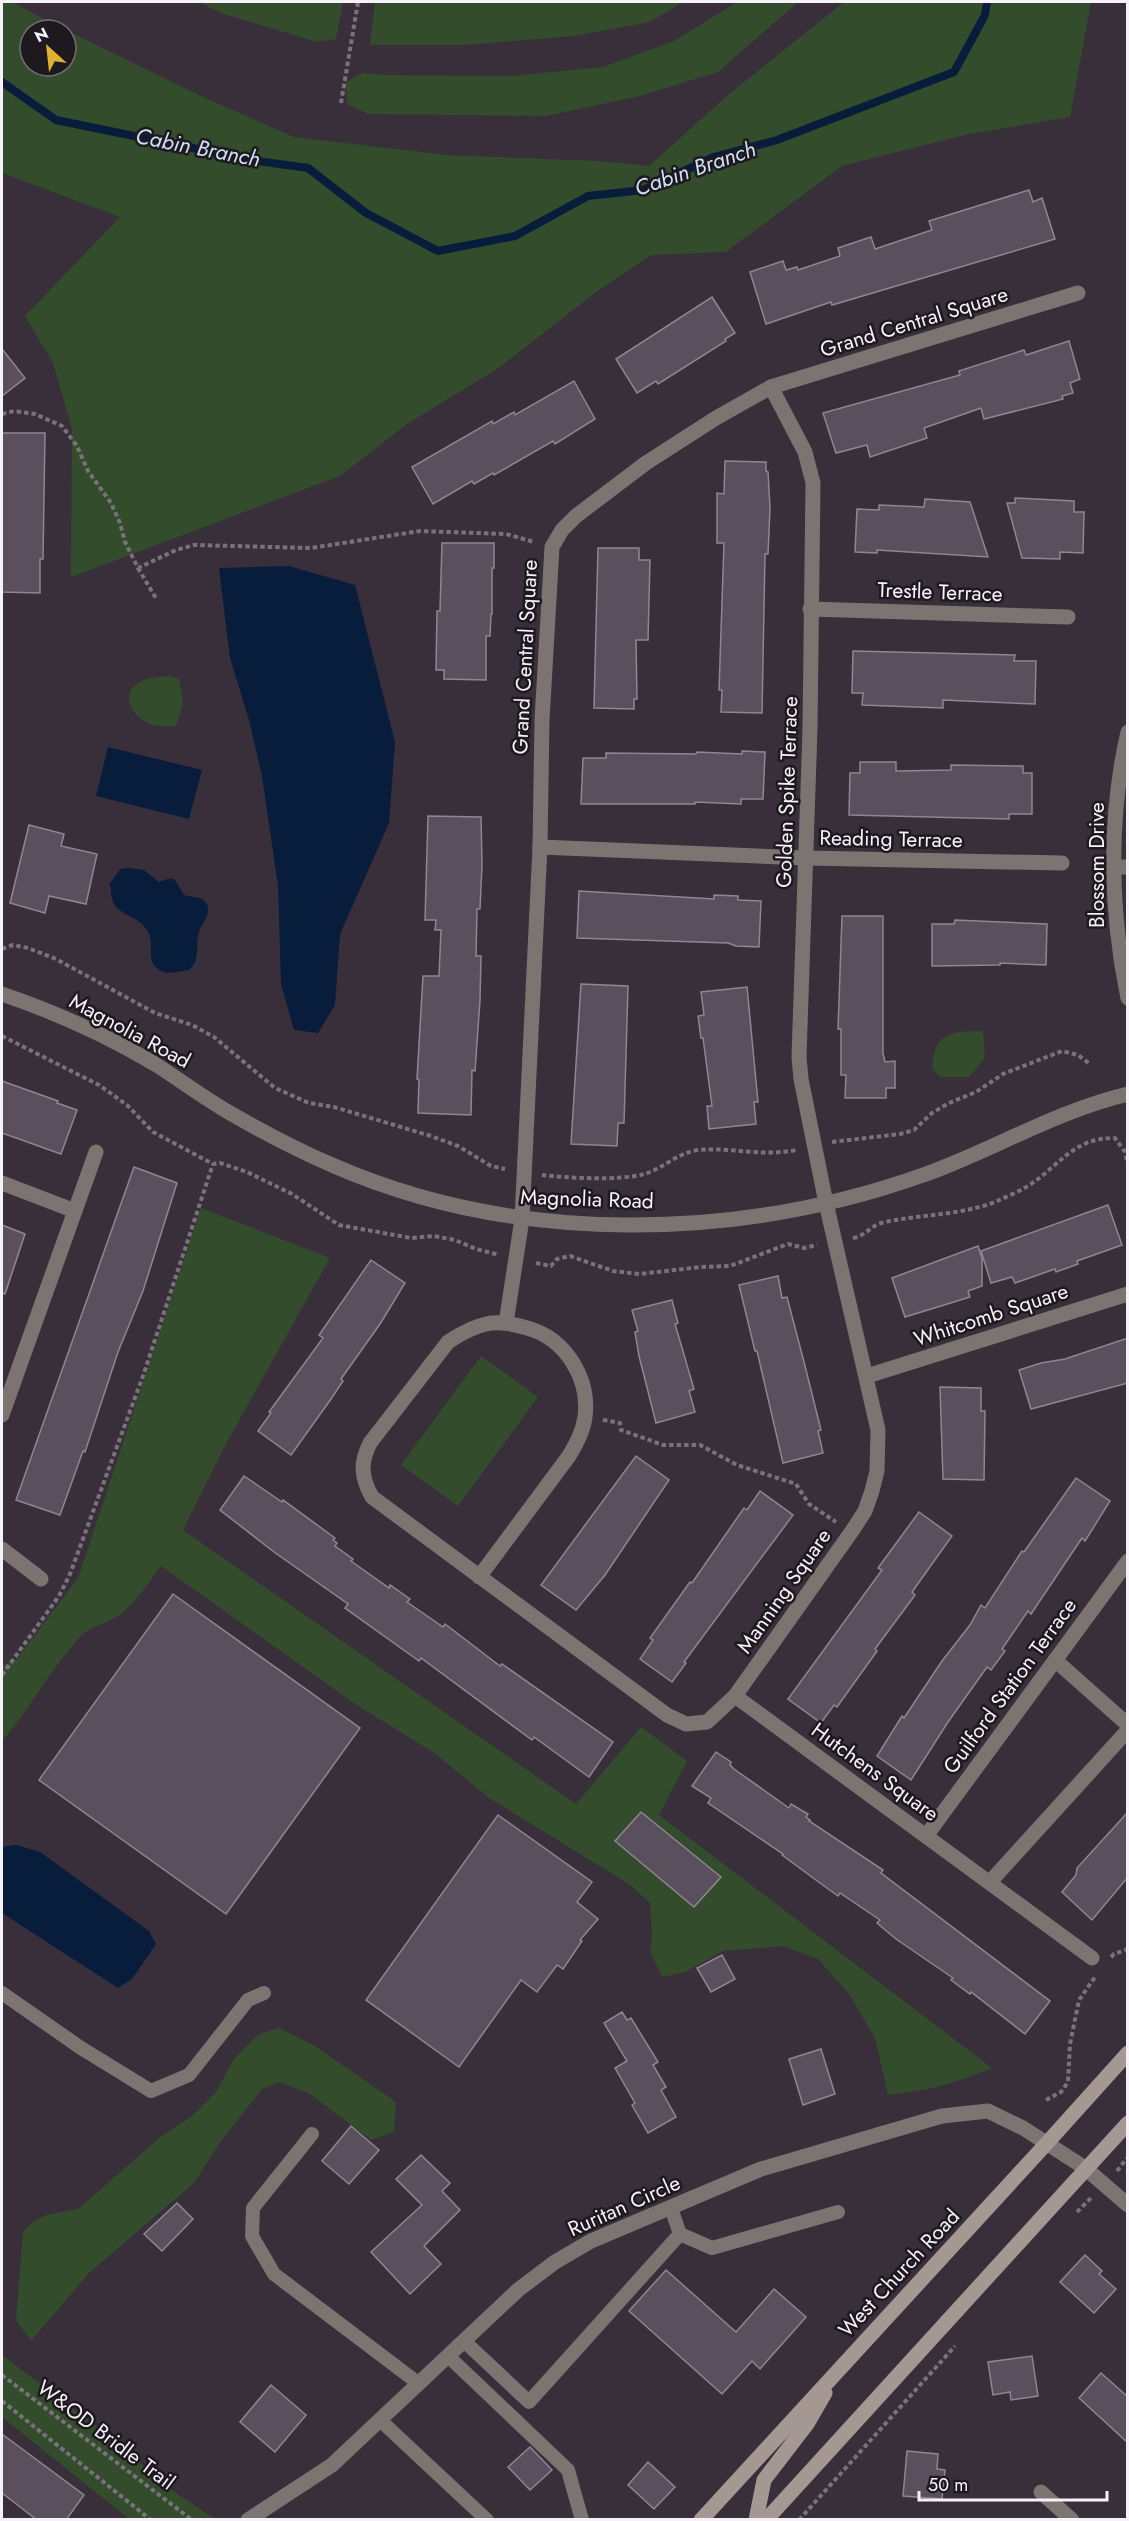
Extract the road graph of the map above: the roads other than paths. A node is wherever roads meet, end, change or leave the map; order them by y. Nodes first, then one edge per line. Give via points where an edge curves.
1 (1078, 293) dead end
2 (771, 387) junction
3 (810, 609) junction
4 (1068, 617) dead end
5 (1128, 732) edge
6 (540, 847) junction
7 (806, 858) junction
8 (1062, 863) dead end
9 (1121, 867) edge
10 (2, 994) edge
11 (1128, 998) edge
12 (1128, 1094) edge
13 (96, 1152) dead end
14 (2, 1184) edge
15 (826, 1203) junction
16 (75, 1210) junction
17 (522, 1219) junction
18 (1128, 1294) edge
19 (506, 1323) junction
20 (867, 1376) junction
21 (2, 1415) edge
22 (2, 1549) edge
23 (1128, 1561) edge
24 (479, 1577) junction
25 (41, 1579) dead end
26 (1055, 1660) junction
27 (735, 1696) junction
28 (1128, 1725) edge
29 (1128, 1730) edge
30 (926, 1836) junction
31 (990, 1882) junction
32 (1096, 1964) road end
33 (2, 1993) edge
34 (264, 1993) dead end
35 (1128, 2053) edge
36 (1128, 2123) edge
37 (312, 2134) dead end
38 (1047, 2143) junction
39 (1085, 2168) junction
40 (1128, 2205) edge
41 (670, 2208) junction
42 (838, 2212) dead end
43 (680, 2234) junction
44 (464, 2341) junction
45 (448, 2356) junction
46 (839, 2369) junction
47 (418, 2383) junction
48 (380, 2420) junction
49 (1041, 2492) dead end
50 (248, 2520) edge
51 (487, 2520) edge
52 (582, 2520) edge
53 (701, 2520) edge
54 (756, 2520) edge
55 (766, 2520) edge
56 (1072, 2520) edge

1 - 2 street, Grand Central Square
2 - 3 street, Golden Spike Terrace via 805,452 813,483
2 - 6 street, Grand Central Square via 646,463 576,516 552,547 542,720
3 - 4 street, Trestle Terrace
3 - 7 street, Golden Spike Terrace
5 - 9 street, Blossom Drive via 1116,804
6 - 7 street, Reading Terrace
6 - 17 street, Grand Central Square
7 - 8 street, Reading Terrace
7 - 15 street, Golden Spike Terrace via 799,1057
9 - 11 street, Blossom Drive via 1116,924
10 - 17 street, Magnolia Road via 95,1032 155,1064 229,1112 336,1167 437,1201
12 - 15 street, Magnolia Road via 1043,1122 929,1173
13 - 16 street
14 - 16 street
15 - 17 street, Magnolia Road via 698,1222 598,1224
15 - 20 street, Manning Square
16 - 21 street
17 - 19 street
18 - 20 street, Whitcomb Square
19 - 24 street, Manning Square via 539,1331 570,1358 580,1377 585,1417 580,1438 569,1456
19 - 24 street, Manning Square via 485,1324 448,1342 363,1457 364,1483 372,1497
20 - 27 street, Manning Square via 878,1430 877,1471 865,1511
22 - 25 street
23 - 26 street, Guilford Station Terrace
24 - 27 street, Manning Square via 667,1715 686,1724 707,1722
26 - 28 street
26 - 30 street, Guilford Station Terrace
27 - 30 street, Hutchens Square
29 - 31 street
30 - 31 street, Hutchens Square
31 - 32 street, Hutchens Square
33 - 34 lane via 151,2091 189,2075 249,2000
35 - 38 main road, West Church Road
36 - 39 main road
37 - 47 lane via 253,2208 252,2236 274,2274
38 - 39 street, Ruritan Circle
38 - 41 street, Ruritan Circle via 987,2110 942,2116 761,2169
38 - 46 main road, West Church Road
39 - 40 street, Ruritan Circle
39 - 55 main road
41 - 43 lane
41 - 44 street, Ruritan Circle via 591,2241 555,2262 518,2290
42 - 43 lane via 712,2248
43 - 44 lane via 529,2402
44 - 45 street, Ruritan Circle
45 - 47 street, Ruritan Circle
45 - 52 lane via 568,2470
46 - 53 main road, West Church Road
46 - 54 main road via 807,2424 764,2480
47 - 48 street, Ruritan Circle
48 - 50 street, Ruritan Circle via 332,2465
48 - 51 lane
49 - 56 street

